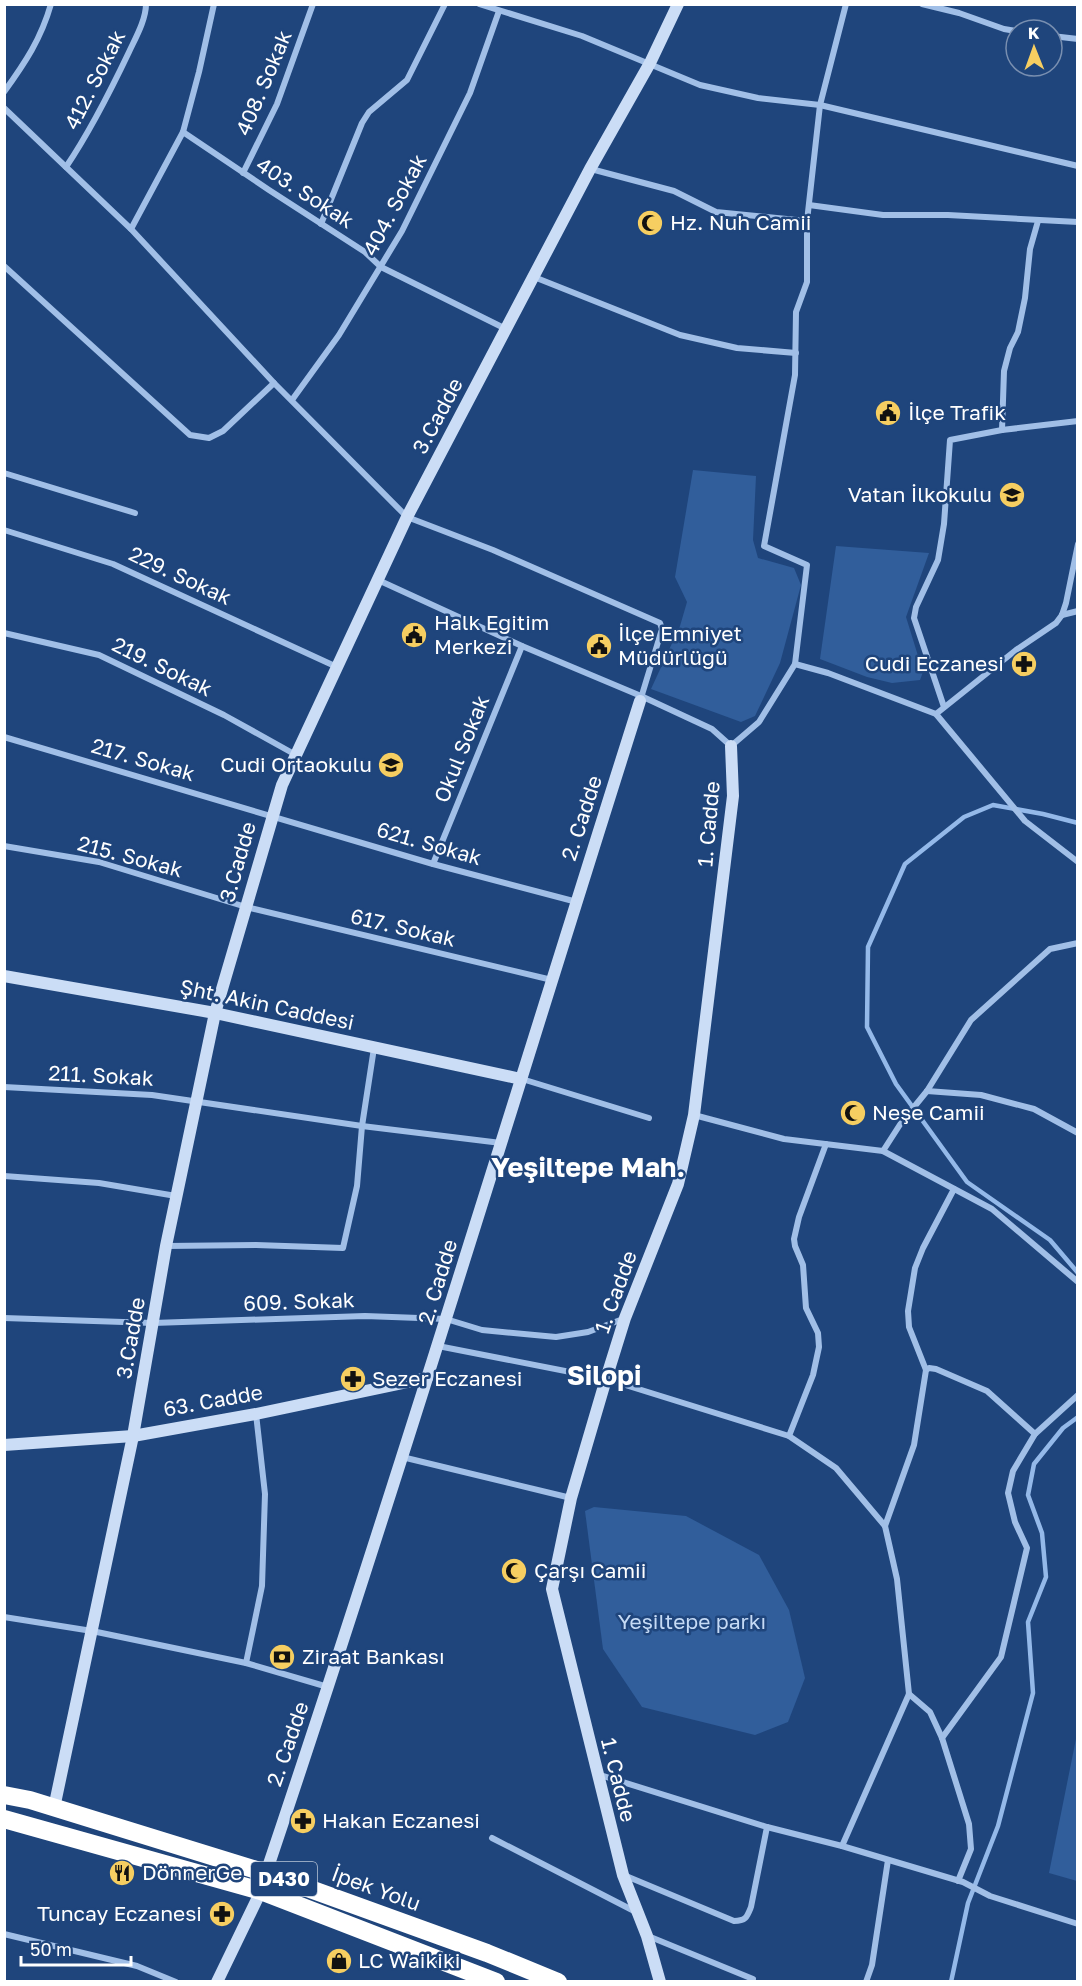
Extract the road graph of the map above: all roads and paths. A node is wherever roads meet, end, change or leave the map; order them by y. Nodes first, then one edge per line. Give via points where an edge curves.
1 (51, 4) edge
2 (146, 4) edge
3 (214, 4) edge
4 (313, 4) edge
5 (445, 4) edge
6 (479, 4) edge
7 (678, 4) edge
8 (846, 4) edge
9 (922, 4) edge
10 (499, 11) junction
11 (1004, 29) edge
12 (650, 63) junction
13 (4, 92) edge
14 (820, 105) junction
15 (4, 108) edge
16 (183, 132) junction
17 (1077, 166) edge
18 (66, 167) junction
19 (590, 169) junction
20 (243, 173) junction
21 (809, 206) junction
22 (807, 221) junction
23 (1038, 221) junction
24 (1077, 222) edge
25 (321, 224) junction
26 (130, 229) junction
27 (4, 266) edge
28 (381, 267) junction
29 (533, 277) junction
30 (506, 329) junction
31 (796, 353) junction
32 (274, 383) junction
33 (292, 400) junction
34 (1077, 421) edge
35 (1002, 430) junction
36 (4, 473) edge
37 (135, 513) dead end
38 (407, 517) junction
39 (4, 530) edge
40 (1077, 544) edge
41 (378, 579) junction
42 (1077, 611) edge
43 (1062, 615) junction
44 (4, 633) edge
45 (522, 646) junction
46 (795, 663) junction
47 (337, 667) junction
48 (641, 699) junction
49 (944, 707) junction
50 (936, 714) junction
51 (4, 737) edge
52 (731, 746) junction
53 (296, 755) junction
54 (272, 815) junction
55 (4, 846) edge
56 (1077, 862) edge
57 (434, 864) junction
58 (577, 902) junction
59 (246, 907) junction
60 (1077, 943) edge
61 (4, 976) edge
62 (552, 981) junction
63 (215, 1013) junction
64 (374, 1048) junction
65 (521, 1079) junction
66 (4, 1087) edge
67 (927, 1091) junction
68 (196, 1102) junction
69 (694, 1115) junction
70 (649, 1118) dead end
71 (362, 1126) junction
72 (1077, 1133) edge
73 (502, 1143) junction
74 (826, 1144) junction
75 (883, 1151) junction
76 (4, 1176) edge
77 (954, 1189) junction
78 (177, 1196) junction
79 (166, 1246) junction
80 (1077, 1282) edge
81 (4, 1318) edge
82 (625, 1318) junction
83 (446, 1319) junction
84 (153, 1323) junction
85 (438, 1346) junction
86 (926, 1370) junction
87 (427, 1378) junction
88 (606, 1379) junction
89 (1077, 1395) edge
90 (256, 1414) junction
91 (1035, 1434) junction
92 (134, 1436) junction
93 (789, 1436) junction
94 (4, 1445) edge
95 (401, 1457) junction
96 (571, 1498) junction
97 (885, 1526) junction
98 (4, 1617) edge
99 (92, 1631) junction
100 (246, 1663) junction
101 (328, 1687) junction
102 (909, 1694) junction
103 (942, 1738) junction
104 (596, 1774) junction
105 (4, 1795) edge
106 (54, 1808) junction
107 (4, 1819) edge
108 (767, 1827) junction
109 (492, 1838) dead end
110 (842, 1846) junction
111 (888, 1860) junction
112 (266, 1873) junction
113 (622, 1875) junction
114 (960, 1882) junction
115 (261, 1891) junction
116 (637, 1912) junction
117 (1077, 1924) edge
118 (4, 1934) edge
119 (647, 1936) junction
120 (753, 1979) dead end
121 (176, 1982) edge
122 (217, 1982) edge
123 (496, 1982) edge
124 (558, 1982) edge
125 (660, 1982) edge
126 (866, 1982) edge

1 - 13 street via 30,57
2 - 18 street, 412. Sokak via 137,36 111,90
3 - 16 street
4 - 20 street, 408. Sokak via 277,104
5 - 25 street via 407,80 369,112 362,123
6 - 10 street
7 - 12 street, 3.Cadde
8 - 14 street
9 - 11 street
10 - 12 street via 582,36
10 - 28 street, 404. Sokak via 470,93
12 - 14 street via 700,85 758,98
12 - 19 street, 3.Cadde
14 - 17 street
14 - 21 street
15 - 18 street
16 - 20 street, 403. Sokak
16 - 26 street
18 - 26 street
19 - 22 street via 674,191 716,212
19 - 29 street, 3.Cadde
20 - 25 street, 403. Sokak
21 - 22 street
21 - 23 street via 883,214
22 - 31 street via 807,282 796,312
23 - 24 street
23 - 35 street via 1018,332 1004,371
25 - 28 street, 403. Sokak
26 - 32 street
27 - 32 street via 189,435 209,438 223,431
28 - 30 street, 403. Sokak
28 - 33 street, 404. Sokak
29 - 30 street, 3.Cadde
29 - 31 street via 680,335 737,348
30 - 38 street, 3.Cadde
31 - 46 street via 764,546 807,565
32 - 33 street
33 - 38 street
34 - 35 street
35 - 49 street via 950,440 938,560 914,618
36 - 37 street
38 - 41 street, 3.Cadde
38 - 48 street via 660,623 662,629
39 - 47 street, 229. Sokak via 113,564
40 - 43 street
41 - 45 street
41 - 47 street, 3.Cadde
42 - 43 street
43 - 49 street
44 - 53 street, 219. Sokak via 99,655 224,715
45 - 48 street
45 - 57 street, Okul Sokak
46 - 50 street
46 - 52 street via 759,722
47 - 53 street, 3.Cadde
48 - 52 street via 712,729
48 - 58 street, 2. Cadde
49 - 50 street
50 - 56 street via 1025,821
51 - 54 street, 217. Sokak
52 - 69 street, 1. Cadde via 733,796
53 - 54 street, 3.Cadde
54 - 57 street, 621. Sokak
54 - 59 street, 3.Cadde
55 - 59 street, 215. Sokak via 99,862
57 - 58 street, 621. Sokak
58 - 62 street, 2. Cadde
59 - 62 street, 617. Sokak
59 - 63 street, 3.Cadde
60 - 67 street via 1050,949 984,1006
61 - 63 street, Şht. Akin Caddesi
62 - 65 street, 2. Cadde
63 - 64 street, Şht. Akin Caddesi
63 - 68 street, 3.Cadde
64 - 65 street, Şht. Akin Caddesi
64 - 71 street
65 - 70 street
65 - 73 street, 2. Cadde
66 - 68 street, 211. Sokak via 152,1095
67 - 72 street via 981,1095 1034,1109
67 - 75 street
68 - 71 street, 211. Sokak
68 - 78 street, 3.Cadde
69 - 74 street via 784,1139
69 - 82 street, 1. Cadde via 678,1184
71 - 73 street, 211. Sokak
71 - 79 street via 357,1185 343,1248
73 - 83 street, 2. Cadde
74 - 75 street
74 - 93 street via 798,1217 794,1239 803,1265 806,1308 818,1333 819,1347 813,1375
75 - 77 street
76 - 78 street via 99,1183
77 - 80 street via 992,1209
77 - 86 street via 923,1248 911,1290 909,1327
78 - 79 street, 3.Cadde
79 - 84 street, 3.Cadde
81 - 84 street, 609. Sokak
82 - 83 street, 609. Sokak via 588,1332 556,1337 482,1330
82 - 88 street, 1. Cadde
83 - 84 street, 609. Sokak via 364,1316
83 - 85 street, 2. Cadde
84 - 92 street, 3.Cadde
85 - 87 street, 2. Cadde
85 - 88 street
86 - 91 street via 936,1369 987,1391
86 - 97 street via 914,1445
87 - 90 street, 63. Cadde
87 - 95 street, 2. Cadde
88 - 93 street
88 - 96 street, 1. Cadde
89 - 91 street
90 - 92 street, 63. Cadde
90 - 100 street via 265,1494 262,1586
91 - 103 street via 1013,1471 1008,1493 1027,1548 1001,1657
92 - 94 street, 63. Cadde
92 - 99 street, 3.Cadde
93 - 97 street via 836,1468
95 - 96 street
95 - 101 street, 2. Cadde
96 - 104 street, 1. Cadde via 552,1589
97 - 102 street via 897,1579
98 - 99 street
99 - 100 street
99 - 106 street, 3.Cadde
100 - 101 street
101 - 112 street, 2. Cadde
102 - 103 street via 930,1712
102 - 110 street
103 - 114 street via 969,1824 970,1849
104 - 108 street
104 - 113 street, 1. Cadde
105 - 106 highway, İpek Yolu / D430
106 - 112 highway, İpek Yolu / D430
107 - 115 highway, D430
108 - 110 street
108 - 113 street via 751,1907 742,1921
109 - 116 street
110 - 111 street
111 - 114 street
111 - 126 street
112 - 124 highway, İpek Yolu / D430
113 - 116 street, 1. Cadde
114 - 117 street via 990,1896
115 - 122 street
115 - 123 highway, D430
116 - 119 street, 1. Cadde
118 - 121 street via 137,1966
119 - 120 street
119 - 125 street, 1. Cadde

